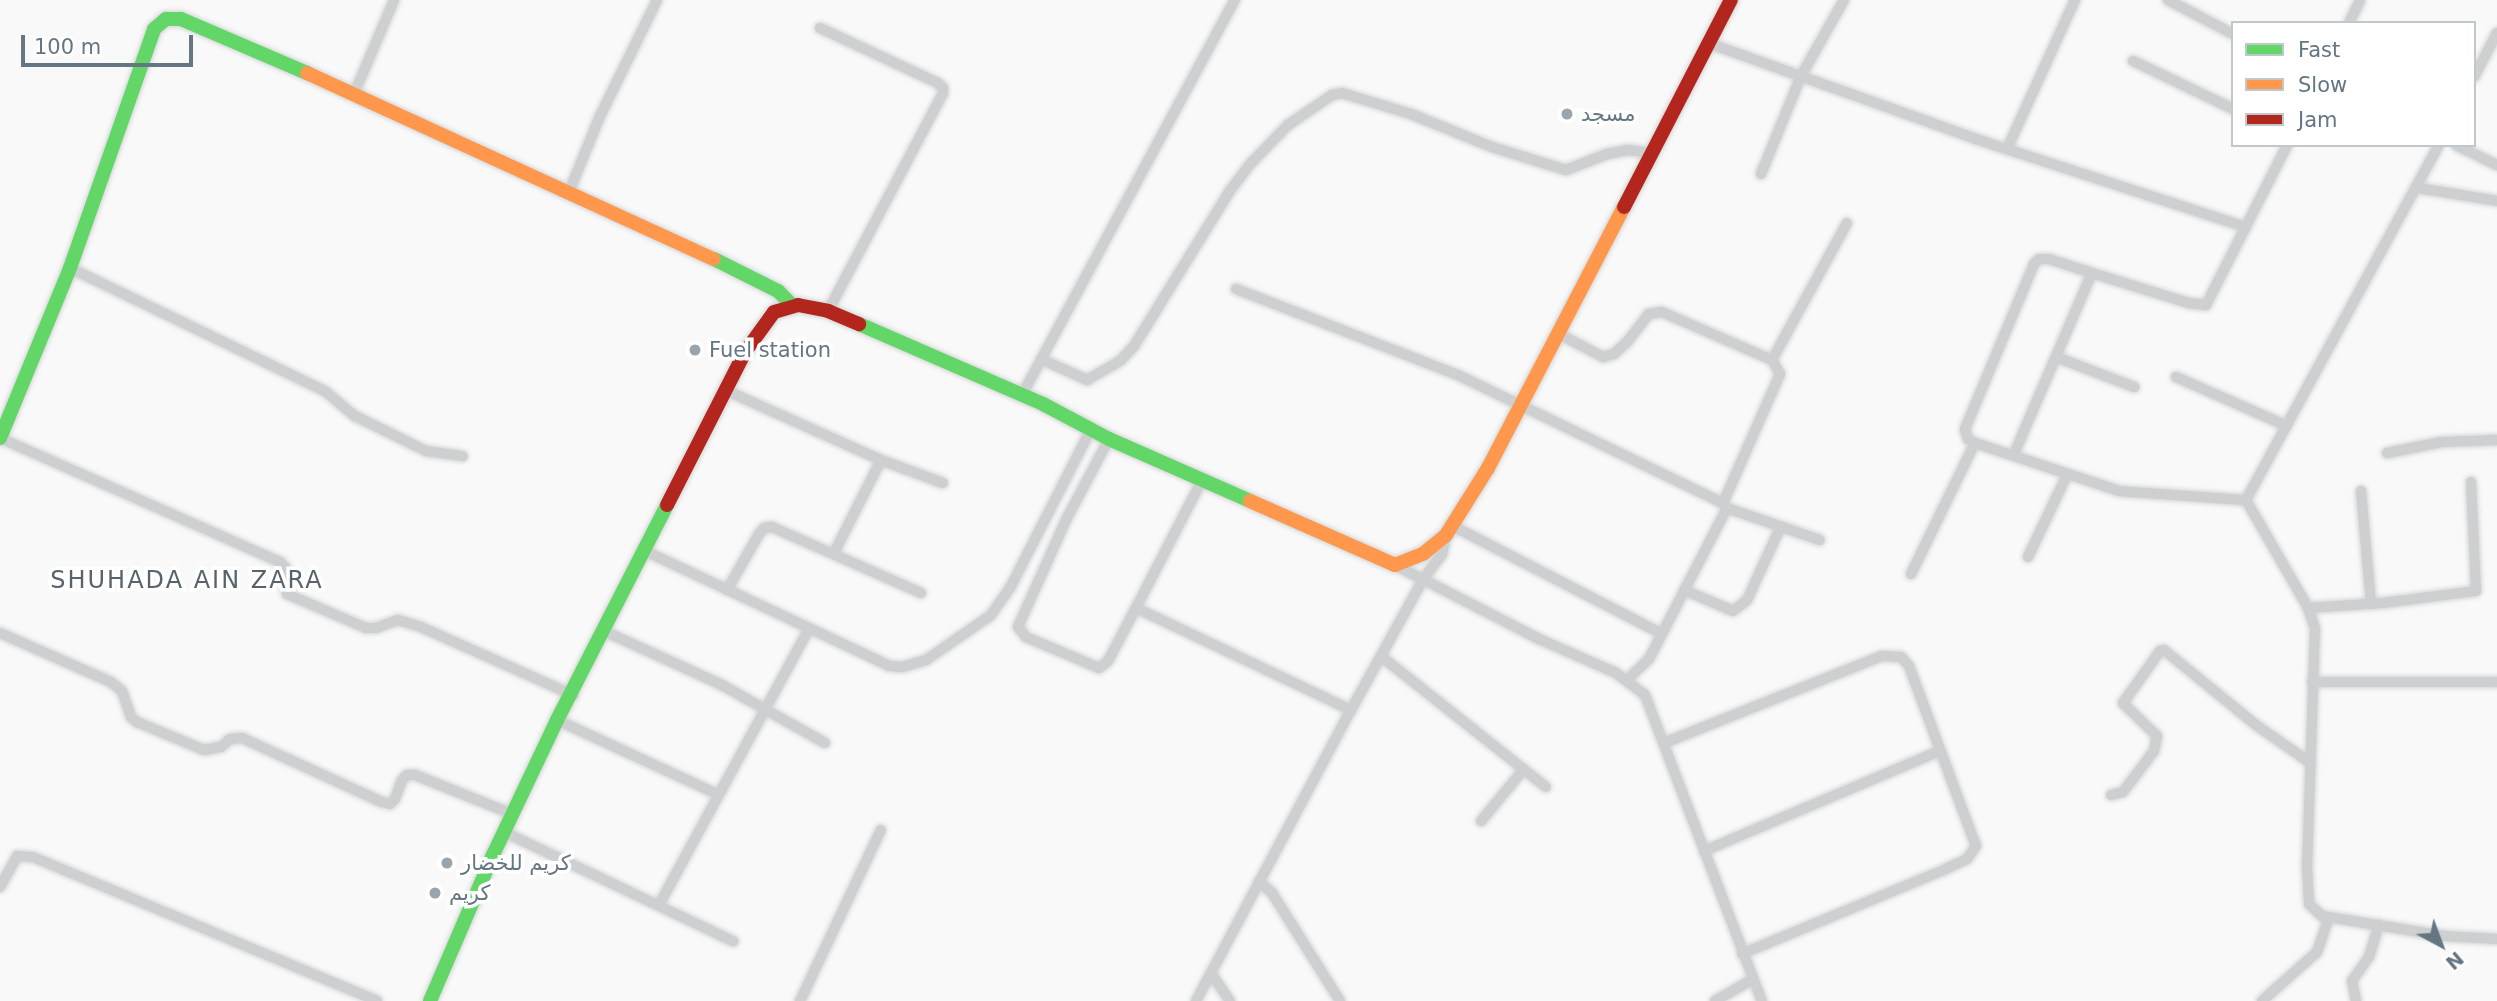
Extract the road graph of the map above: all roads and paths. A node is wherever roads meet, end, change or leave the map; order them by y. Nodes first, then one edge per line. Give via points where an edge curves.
1 (394, 0) edge
2 (657, 0) edge
3 (1235, 0) edge
4 (1731, 0) edge
5 (1844, 0) edge
6 (2075, 0) edge
7 (2168, 0) edge
8 (2360, 0) edge
9 (2350, 21) edge
10 (820, 28) dead end
11 (2231, 33) edge
12 (2497, 33) edge
13 (1708, 43) junction
14 (2133, 61) dead end
15 (2476, 73) edge
16 (1801, 76) junction
17 (354, 94) junction
18 (2231, 108) edge
19 (2286, 147) edge
20 (2438, 147) edge
21 (2460, 147) edge
22 (2007, 149) junction
23 (1652, 153) junction
24 (2497, 164) edge
25 (1761, 174) dead end
26 (2418, 188) junction
27 (569, 192) junction
28 (2497, 201) edge
29 (1847, 223) dead end
30 (2246, 227) junction
31 (70, 268) junction
32 (2092, 273) junction
33 (1236, 289) dead end
34 (793, 306) junction
35 (828, 311) junction
36 (1559, 334) junction
37 (2056, 357) junction
38 (1041, 359) junction
39 (1772, 360) junction
40 (2176, 377) dead end
41 (2134, 387) dead end
42 (725, 390) junction
43 (1022, 395) junction
44 (1521, 406) junction
45 (2287, 426) junction
46 (1091, 429) junction
47 (0, 438) edge
48 (1109, 439) junction
49 (2497, 440) edge
50 (1975, 443) junction
51 (2387, 453) dead end
52 (2014, 454) junction
53 (463, 456) dead end
54 (880, 460) junction
55 (2067, 475) junction
56 (1202, 480) junction
57 (2471, 482) dead end
58 (943, 483) dead end
59 (2361, 491) dead end
60 (2246, 500) junction
61 (1725, 505) junction
62 (1781, 526) junction
63 (1449, 530) junction
64 (1820, 540) dead end
65 (643, 550) junction
66 (834, 553) junction
67 (2028, 557) dead end
68 (1395, 565) junction
69 (1910, 574) dead end
70 (1424, 578) junction
71 (727, 590) junction
72 (1684, 590) junction
73 (921, 593) dead end
74 (2371, 604) junction
75 (1136, 608) junction
76 (2308, 608) junction
77 (809, 629) junction
78 (604, 631) junction
79 (0, 633) edge
80 (1662, 634) junction
81 (1382, 657) junction
82 (1627, 680) junction
83 (2312, 682) junction
84 (2497, 682) edge
85 (573, 695) junction
86 (765, 709) junction
87 (1351, 710) junction
88 (557, 720) junction
89 (825, 743) dead end
90 (1664, 743) junction
91 (1940, 751) junction
92 (2309, 762) junction
93 (1524, 769) junction
94 (1546, 787) dead end
95 (717, 794) junction
96 (2111, 795) dead end
97 (512, 814) junction
98 (1481, 821) dead end
99 (881, 830) dead end
100 (504, 832) junction
101 (1704, 851) junction
102 (1259, 881) junction
103 (0, 887) edge
104 (659, 905) junction
105 (2329, 917) junction
106 (2379, 925) junction
107 (2497, 939) edge
108 (733, 941) dead end
109 (1742, 954) junction
110 (1211, 972) junction
111 (1753, 979) junction
112 (377, 1001) edge
113 (430, 1001) edge
114 (800, 1001) edge
115 (1196, 1001) edge
116 (1230, 1001) edge
117 (1340, 1001) edge
118 (1715, 1001) edge
119 (1762, 1001) edge
120 (2262, 1001) edge
121 (2356, 1001) edge

1 - 17 street
2 - 27 street
3 - 38 street
4 - 13 street
5 - 16 street
6 - 22 street
7 - 11 street
8 - 9 street
10 - 35 street via 943,88
12 - 15 street
13 - 16 street
13 - 23 street
14 - 18 street
16 - 22 street
16 - 25 street
17 - 27 street
17 - 31 street via 181,19 166,19 154,29
19 - 30 street
20 - 26 street
21 - 24 street
22 - 30 street
23 - 36 street
23 - 38 street via 1628,150 1607,154 1566,170 1398,110 1342,93 1332,95 1287,125 1252,162 1121,360 1087,380
26 - 28 street
26 - 45 street
27 - 34 street via 778,290
29 - 39 street
30 - 32 street via 2209,302 2202,306
31 - 47 street
31 - 53 street via 326,392 355,416 426,451
32 - 37 street
32 - 50 street via 2049,259 2034,264 1965,429
33 - 44 street via 1371,339
34 - 35 street
34 - 42 street via 783,306 766,318
35 - 43 street
36 - 39 street via 1603,357 1620,348 1649,314 1662,313
36 - 44 street
37 - 41 street
37 - 52 street
38 - 43 street
39 - 61 street via 1780,374
40 - 45 street
42 - 54 street
42 - 65 street
43 - 46 street
44 - 61 street
44 - 63 street
45 - 60 street
46 - 48 street
46 - 77 street via 1010,588 991,615 963,635 926,660 902,667 888,666
47 - 85 street via 280,562 285,567 287,594 366,628 398,620 421,627
48 - 56 street
48 - 75 street via 1018,627 1026,637 1099,668 1108,661
49 - 51 street via 2442,442
50 - 52 street
50 - 69 street
52 - 55 street
54 - 58 street
54 - 66 street
55 - 60 street via 2119,491
55 - 67 street
56 - 68 street
56 - 75 street
57 - 74 street via 2476,591
59 - 74 street
60 - 76 street
61 - 62 street
61 - 72 street
62 - 64 street
62 - 72 street via 1747,600 1733,611
63 - 68 street via 1424,553
63 - 70 street via 1442,554
63 - 80 street
65 - 71 street
65 - 78 street
66 - 71 street via 772,527 764,528
66 - 73 street
68 - 70 street
70 - 81 street
70 - 82 street
71 - 77 street
72 - 80 street
74 - 76 street
75 - 87 street
76 - 83 street via 2315,628
77 - 86 street
78 - 85 street
78 - 86 street
79 - 97 street via 111,682 122,691 136,722 204,750 221,747 230,738 243,738 382,802 390,804 402,780 415,775
80 - 82 street via 1649,659
81 - 87 street
81 - 93 street
82 - 90 street via 1645,695
83 - 84 street
83 - 92 street
85 - 88 street
86 - 89 street
86 - 95 street
87 - 102 street
88 - 95 street
88 - 97 street
90 - 91 street via 1881,656 1901,657 1909,666
90 - 101 street
91 - 101 street
91 - 109 street via 1976,846 1967,859
92 - 96 street via 2256,726 2164,650 2123,703 2157,736 2154,751 2123,792
92 - 105 street via 2306,896 2316,912
93 - 94 street
93 - 98 street
95 - 104 street
97 - 100 street
99 - 114 street
100 - 104 street
100 - 113 street
101 - 109 street
102 - 110 street
102 - 117 street via 1272,893
103 - 112 street via 17,856 33,857
104 - 108 street
105 - 106 street
105 - 120 street via 2316,952
106 - 107 street
106 - 121 street via 2369,957 2352,981
109 - 111 street
110 - 115 street
110 - 116 street
111 - 118 street
111 - 119 street

